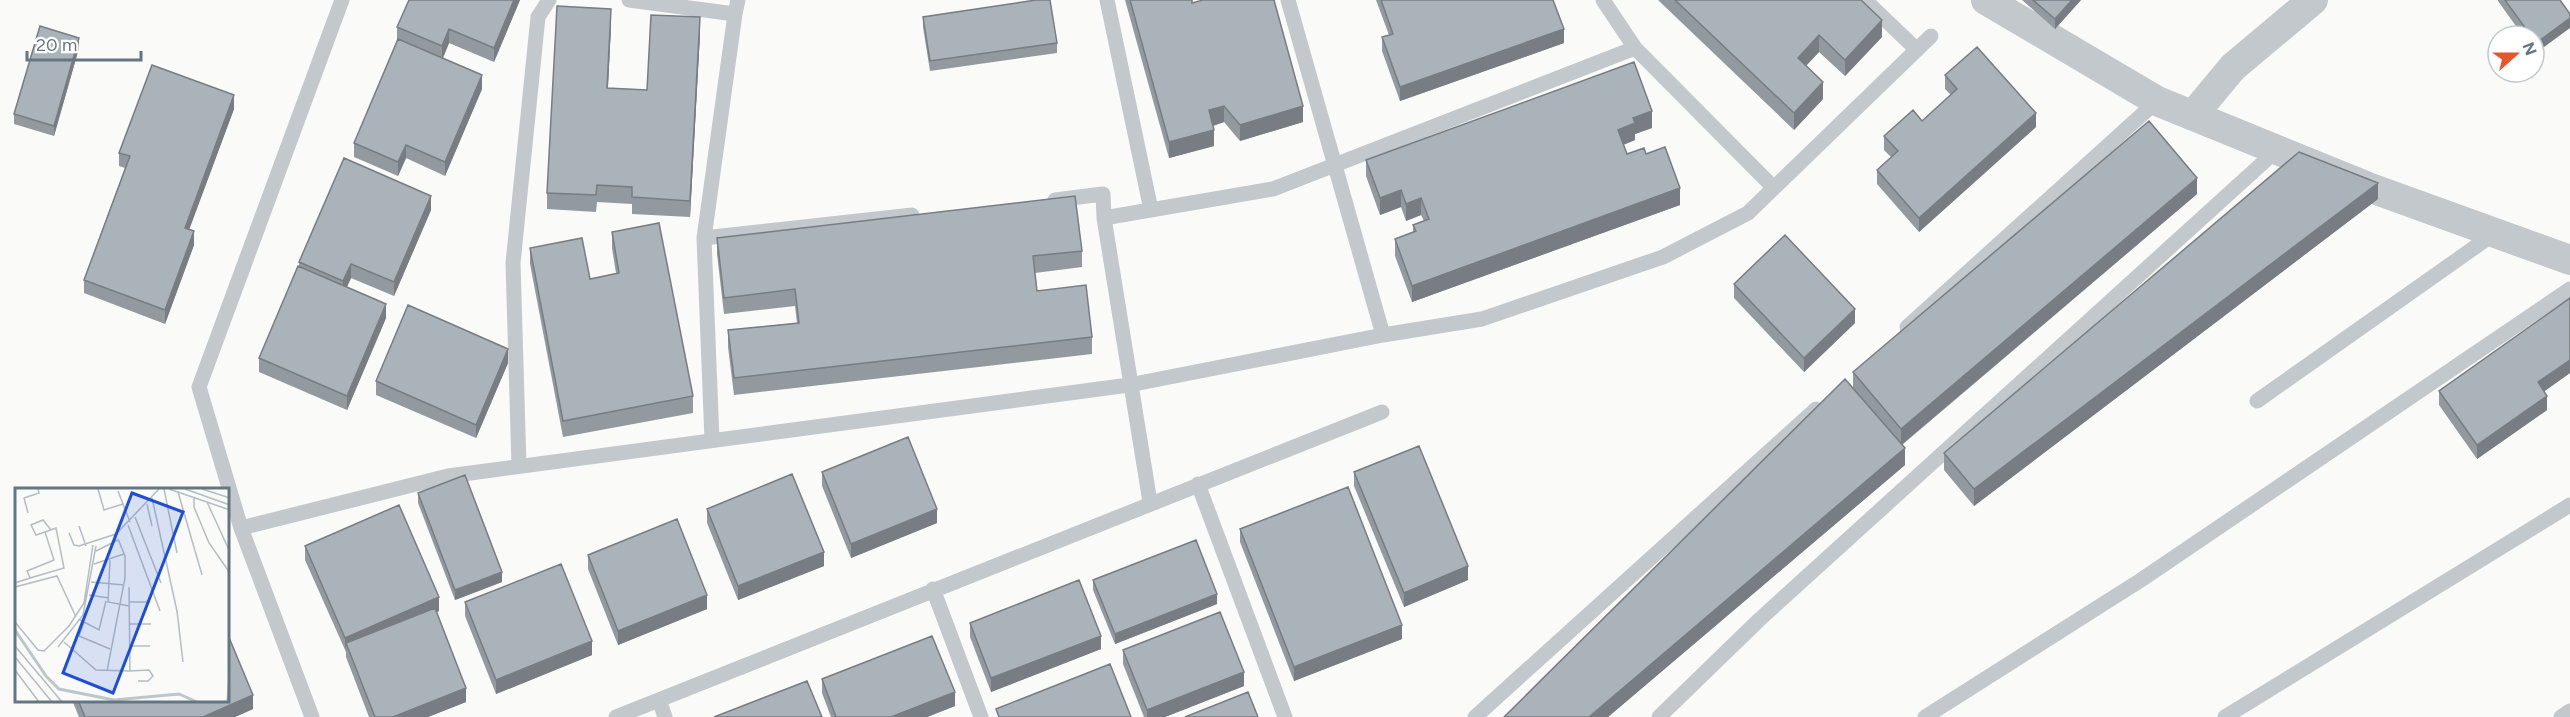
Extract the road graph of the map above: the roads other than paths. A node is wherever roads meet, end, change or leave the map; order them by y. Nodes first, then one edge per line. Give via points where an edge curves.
1 (342, 0) edge
2 (549, 0) edge
3 (629, 0) edge
4 (1107, 0) edge
5 (1288, 0) edge
6 (1603, 0) edge
7 (1864, 0) edge
8 (1986, 0) edge
9 (2313, 0) edge
10 (736, 7) edge
11 (1931, 36) dead end
12 (1635, 48) junction
13 (1917, 50) junction
14 (2157, 101) junction
15 (2193, 115) junction
16 (2277, 150) junction
17 (1334, 166) junction
18 (1774, 188) junction
19 (1045, 201) edge
20 (1151, 210) junction
21 (927, 214) edge
22 (1104, 218) junction
23 (2495, 233) junction
24 (704, 238) junction
25 (2570, 260) edge
26 (2570, 289) edge
27 (1383, 335) junction
28 (1892, 341) edge
29 (1129, 385) junction
30 (1830, 397) edge
31 (2257, 401) dead end
32 (1382, 412) dead end
33 (712, 440) junction
34 (519, 466) junction
35 (1198, 484) junction
36 (229, 488) edge
37 (230, 491) edge
38 (1150, 502) junction
39 (2570, 505) edge
40 (241, 528) junction
41 (933, 589) junction
42 (659, 700) junction
43 (2570, 711) edge
44 (312, 717) edge
45 (616, 717) edge
46 (665, 717) edge
47 (981, 717) edge
48 (1285, 717) edge
49 (1475, 717) edge
50 (1659, 717) edge
51 (1925, 717) edge
52 (2225, 717) edge
53 (2561, 717) edge

1 - 36 lane via 199,387
2 - 34 lane via 538,17 513,263
3 - 10 lane
4 - 20 lane
5 - 17 lane
6 - 12 lane
7 - 13 lane
8 - 14 street
9 - 15 street via 2232,67
10 - 24 lane
11 - 13 lane
12 - 17 lane
12 - 18 lane
13 - 18 lane
14 - 15 street
14 - 28 lane
15 - 16 street
16 - 23 street
16 - 50 lane via 1760,619
17 - 20 lane via 1273,189
17 - 27 lane
18 - 27 lane via 1748,213 1664,257 1482,319
19 - 22 lane via 1103,194
20 - 22 lane
21 - 24 lane
22 - 29 lane
23 - 25 street
23 - 31 lane
24 - 33 lane
26 - 51 lane via 2141,580
27 - 29 lane
29 - 33 lane
29 - 38 lane
30 - 49 lane
32 - 35 lane
33 - 34 lane
34 - 40 lane via 448,476
35 - 38 lane
35 - 48 lane
37 - 40 lane
38 - 41 lane
39 - 52 lane
40 - 44 lane
41 - 42 lane
41 - 47 lane
42 - 45 lane
42 - 46 lane
43 - 53 lane

